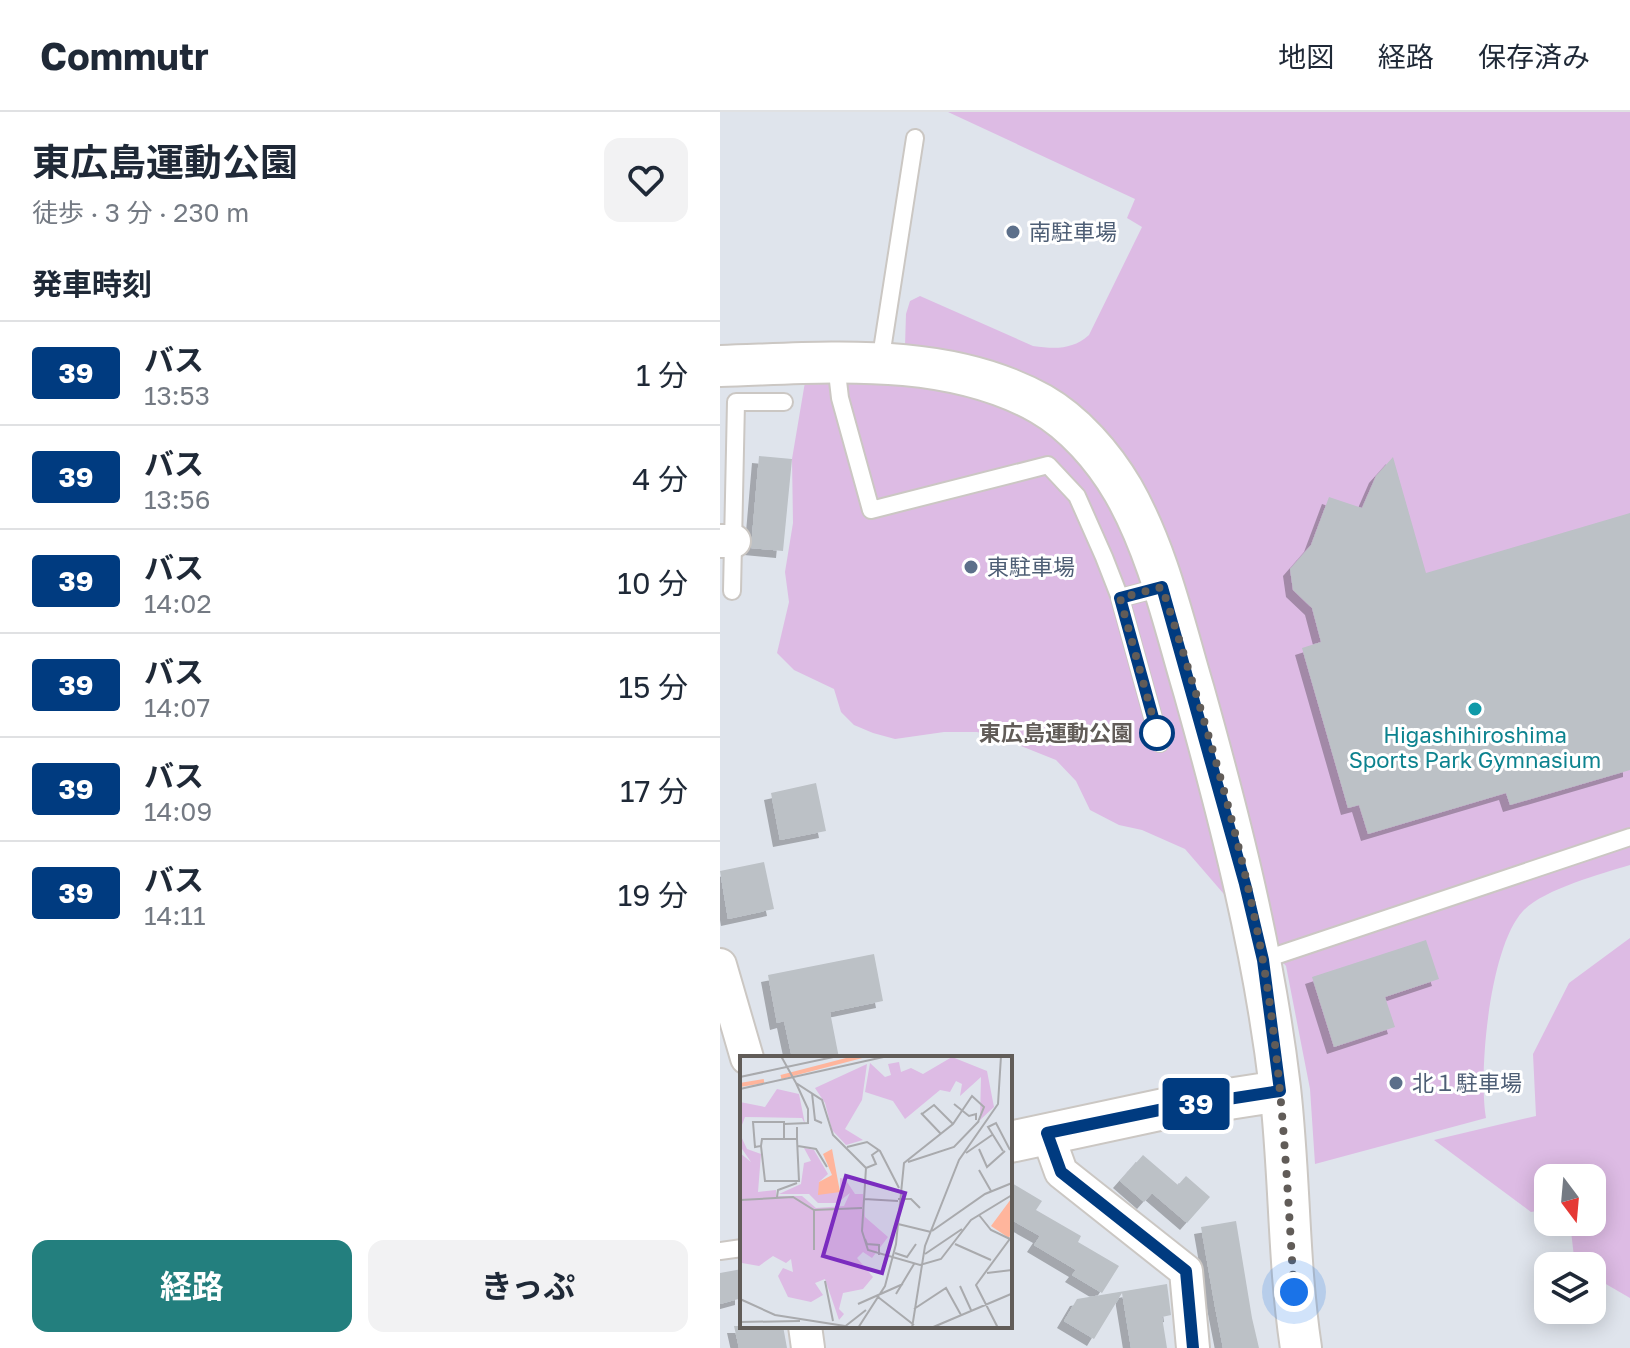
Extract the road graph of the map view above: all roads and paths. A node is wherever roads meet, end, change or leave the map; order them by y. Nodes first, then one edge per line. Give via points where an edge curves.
1 (915, 138) dead end
2 (836, 362) junction
3 (880, 363) junction
4 (720, 366) edge
5 (784, 402) dead end
6 (727, 541) edge
7 (1162, 587) junction
8 (732, 591) dead end
9 (1120, 598) junction
10 (1160, 743) dead end
11 (1630, 837) edge
12 (1263, 960) junction
13 (720, 965) edge
14 (746, 1056) edge
15 (1280, 1091) junction
16 (1028, 1138) edge
17 (740, 1248) edge
18 (720, 1251) edge
19 (805, 1328) edge
20 (808, 1348) edge
21 (1193, 1348) edge
22 (1301, 1348) edge

1 - 3 lane
2 - 3 street
2 - 4 street
2 - 9 lane via 840,398 871,510 1048,465 1077,496
3 - 7 street via 1007,386 1075,429 1122,489
5 - 6 lane via 736,402
6 - 8 lane
7 - 9 lane
7 - 12 street
9 - 10 lane
11 - 12 lane
12 - 15 street
13 - 14 street
15 - 16 street
15 - 22 street
16 - 21 street via 1061,1172 1186,1271
17 - 18 lane
19 - 20 street

